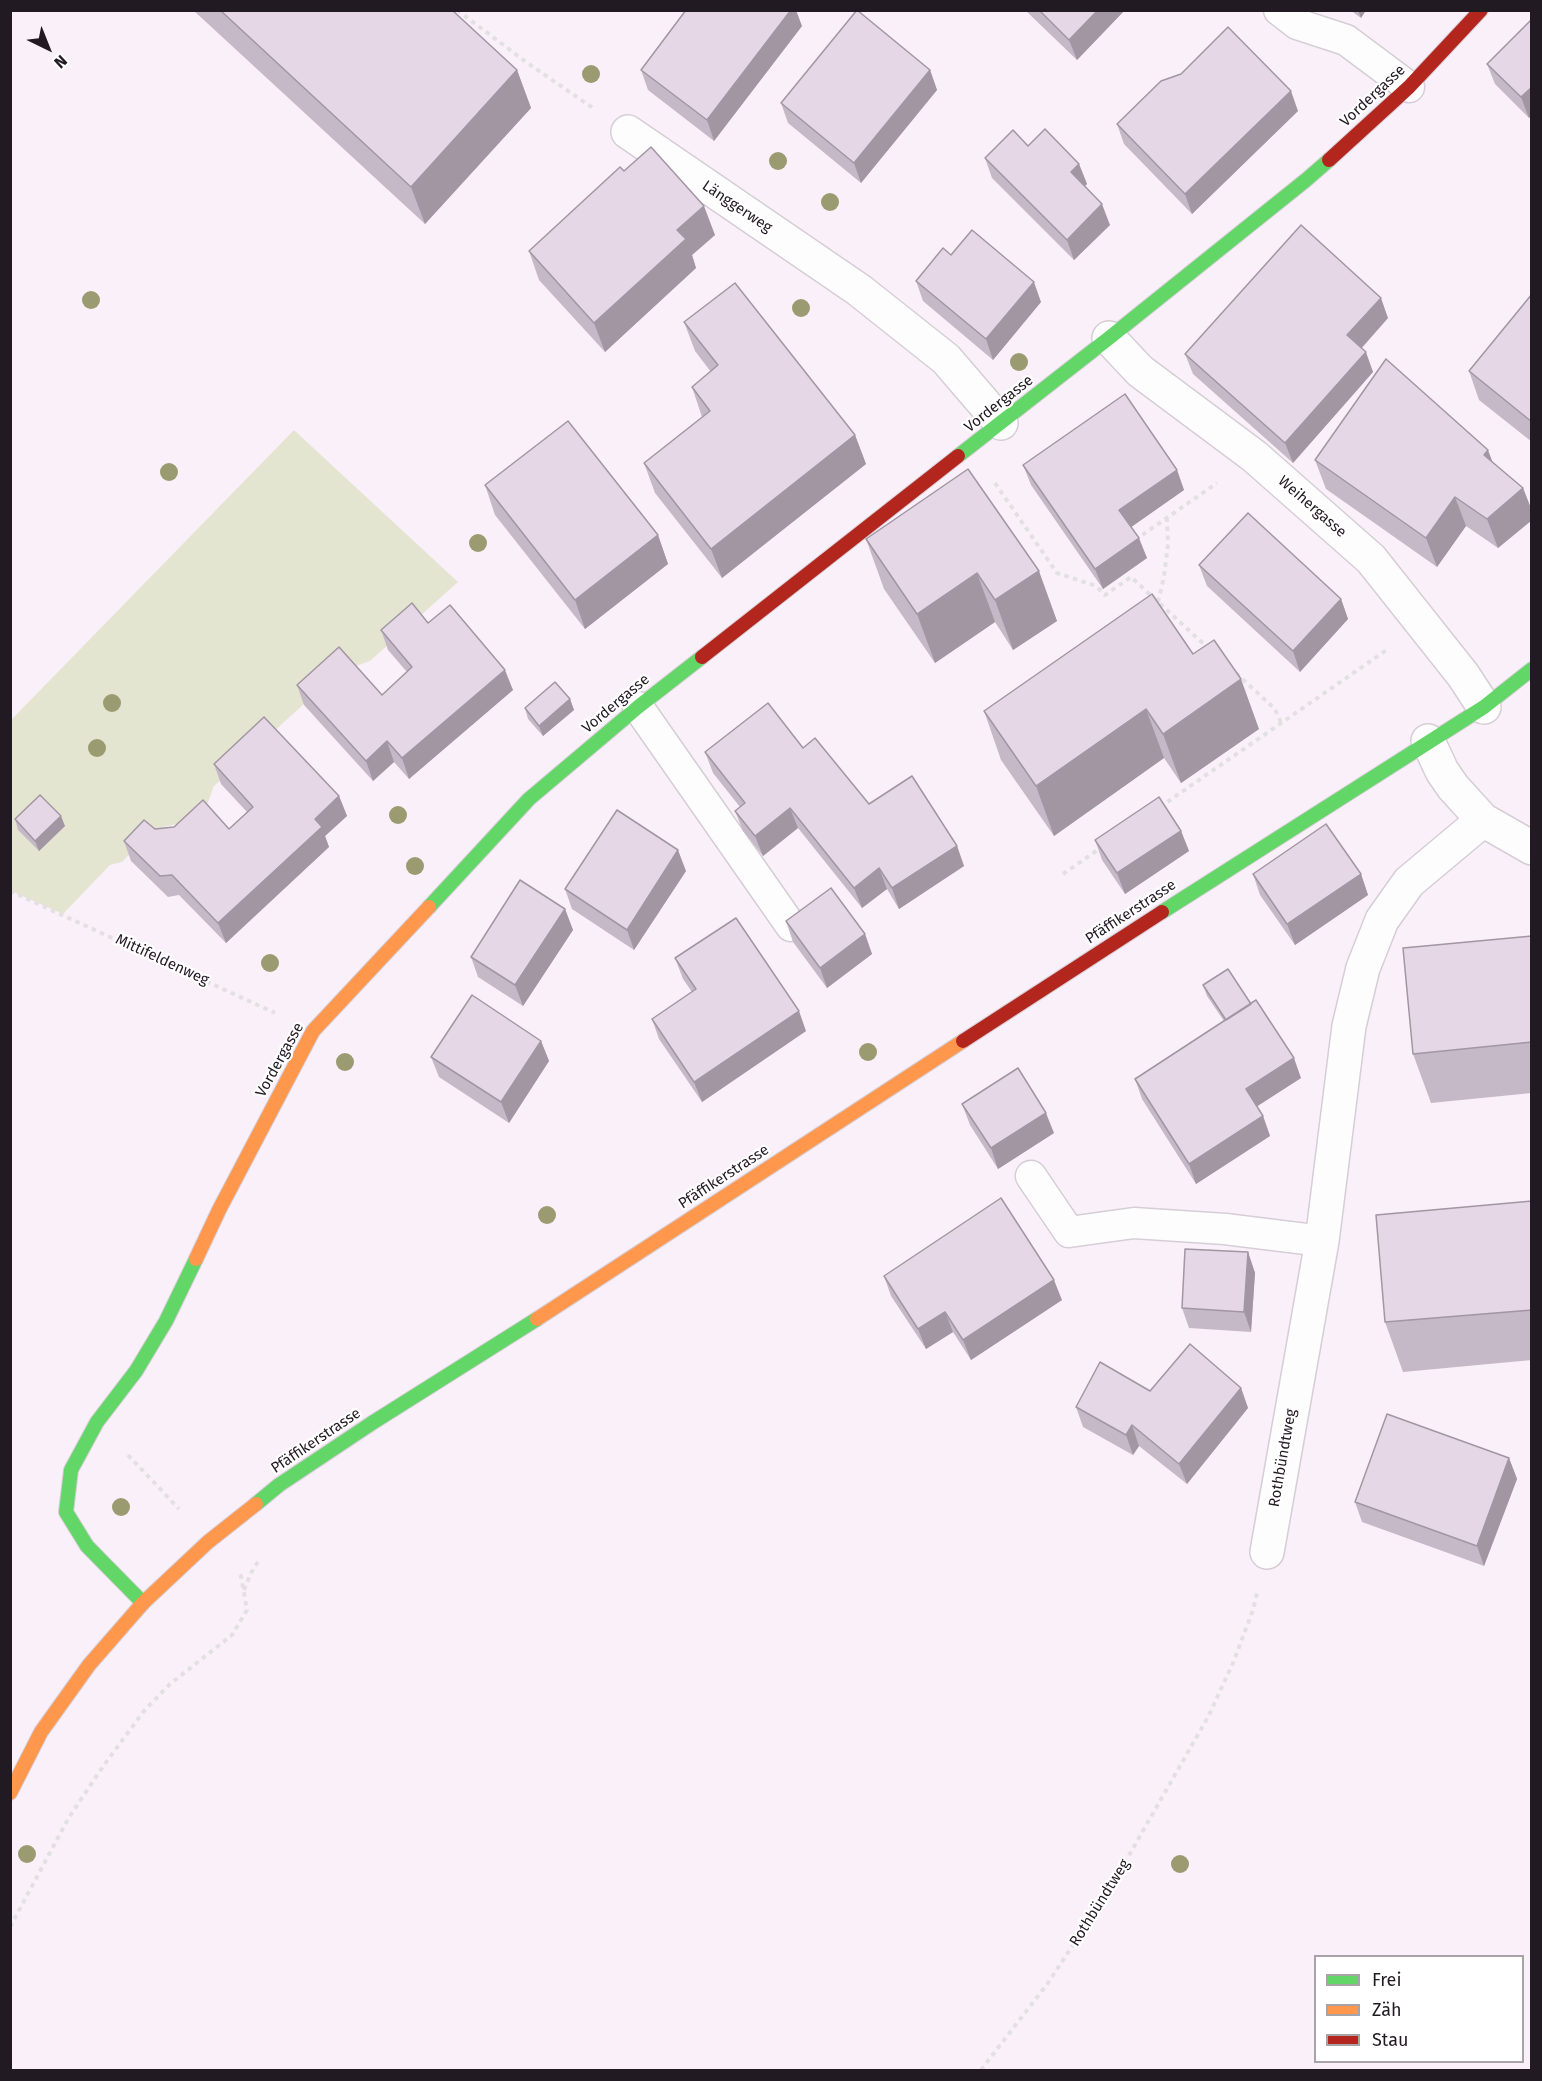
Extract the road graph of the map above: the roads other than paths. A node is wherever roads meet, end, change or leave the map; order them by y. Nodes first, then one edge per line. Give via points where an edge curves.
1 (1279, 10) edge
2 (1481, 10) edge
3 (1409, 87) junction
4 (628, 132) road end
5 (1109, 338) junction
6 (1001, 423) junction
7 (1532, 669) edge
8 (638, 707) junction
9 (1484, 707) junction
10 (1428, 741) junction
11 (1483, 820) junction
12 (1532, 848) edge
13 (790, 926) edge
14 (1031, 1176) dead end
15 (1322, 1241) junction
16 (1267, 1552) road end
17 (143, 1603) junction
18 (10, 1793) edge

1 - 3 lane via 1297,24 1346,39
2 - 3 street, Vordergasse
3 - 5 street, Vordergasse via 1306,180
4 - 6 street, Länggerweg via 860,290 946,359
5 - 6 street, Vordergasse
5 - 9 street, Weihergasse via 1140,372 1254,456 1371,559
6 - 8 street, Vordergasse
7 - 9 street, Pfäffikerstrasse
8 - 13 lane
8 - 17 street, Vordergasse via 529,799 313,1031 166,1321 136,1371 97,1422 70,1470 66,1512 87,1546
9 - 10 street, Pfäffikerstrasse
10 - 11 street via 1453,787
10 - 17 street, Pfäffikerstrasse via 279,1485 208,1542
11 - 12 street
11 - 15 street, Rothbündtweg via 1409,882 1382,920 1363,968 1350,1026
14 - 15 lane via 1069,1232 1134,1223
15 - 16 street, Rothbündtweg
17 - 18 street, Pfäffikerstrasse via 89,1665 41,1732

